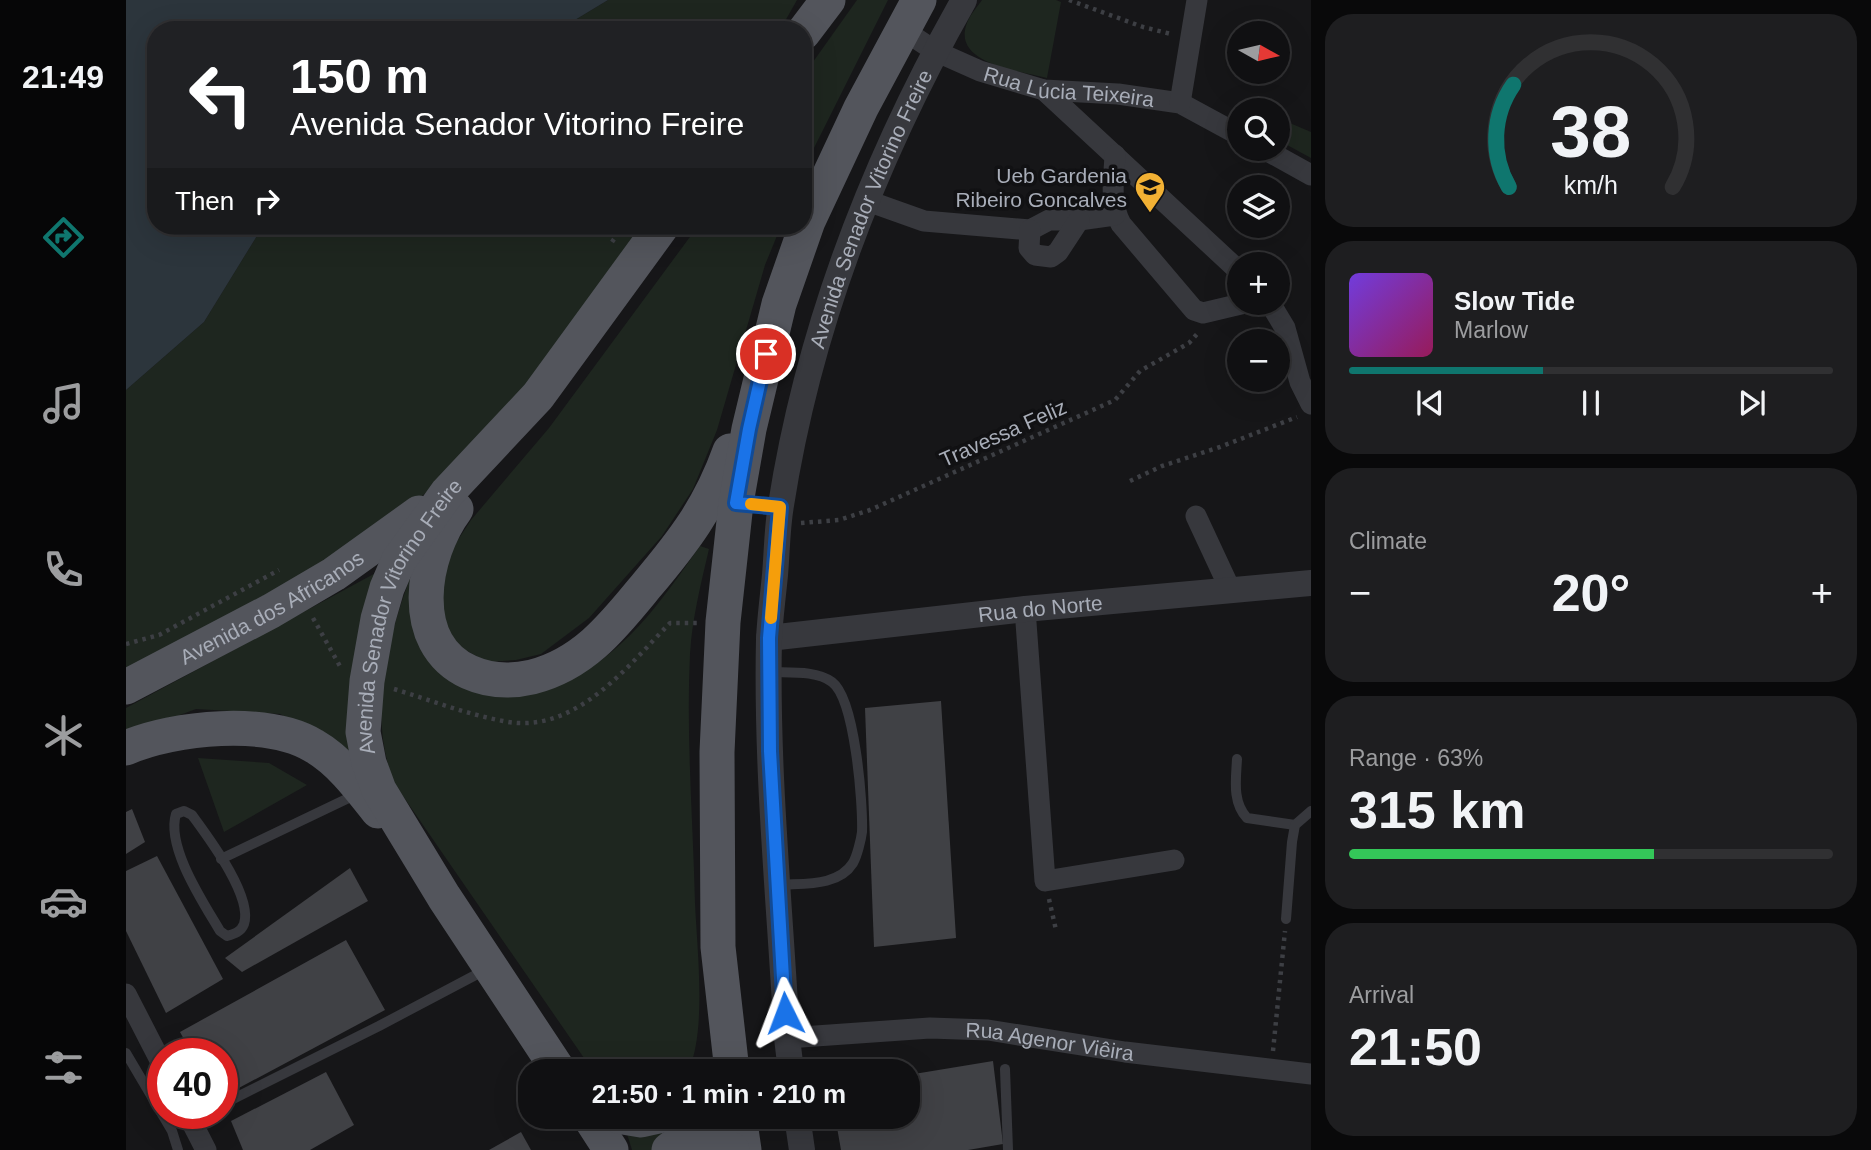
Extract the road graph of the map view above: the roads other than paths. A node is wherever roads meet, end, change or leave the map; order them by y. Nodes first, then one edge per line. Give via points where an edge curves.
1 (828, 0) edge
2 (964, 0) edge
3 (1197, 0) edge
4 (911, 14) edge
5 (812, 21) edge
6 (935, 51) junction
7 (1044, 90) junction
8 (1180, 103) junction
9 (1227, 128) edge
10 (1115, 155) junction
11 (1286, 161) edge
12 (1311, 175) edge
13 (865, 200) junction
14 (812, 212) edge
15 (1115, 215) junction
16 (1079, 220) junction
17 (1030, 230) junction
18 (655, 235) edge
19 (803, 235) edge
20 (1227, 260) edge
21 (779, 304) junction
22 (1227, 307) edge
23 (1278, 315) edge
24 (538, 396) junction
25 (1304, 410) edge
26 (447, 493) junction
27 (736, 503) junction
28 (780, 516) junction
29 (1196, 516) dead end
30 (1311, 583) edge
31 (1230, 589) junction
32 (1025, 609) junction
33 (769, 638) junction
34 (769, 672) junction
35 (126, 687) edge
36 (126, 748) edge
37 (1237, 759) dead end
38 (362, 792) junction
39 (1311, 811) edge
40 (1295, 825) junction
41 (221, 859) junction
42 (1174, 860) dead end
43 (779, 885) junction
44 (444, 897) junction
45 (1286, 919) road end
46 (718, 947) junction
47 (490, 967) junction
48 (126, 994) edge
49 (149, 1038) edge
50 (787, 1038) junction
51 (126, 1053) edge
52 (551, 1059) edge
53 (710, 1059) edge
54 (731, 1059) edge
55 (790, 1059) edge
56 (1005, 1069) dead end
57 (1311, 1074) edge
58 (238, 1096) edge
59 (195, 1129) edge
60 (597, 1129) edge
61 (741, 1129) edge
62 (799, 1129) edge
63 (178, 1150) edge
64 (206, 1150) edge
65 (611, 1150) edge
66 (669, 1150) edge
67 (732, 1150) edge
68 (744, 1150) edge
69 (802, 1150) edge
70 (1007, 1150) edge

1 - 5 main road
2 - 6 street, Avenida Senador Vitorino Freire
3 - 8 street
4 - 6 street, Rua Lúcia Teixeira
4 - 14 main road, Avenida Senador Vitorino Freire
6 - 7 street, Rua Lúcia Teixeira via 980,71
6 - 13 street, Avenida Senador Vitorino Freire
7 - 8 street, Rua Lúcia Teixeira
7 - 10 street
8 - 9 street, Rua Lúcia Teixeira
10 - 15 street
10 - 20 street
11 - 12 street
13 - 17 street via 924,221
13 - 28 street, Avenida Senador Vitorino Freire via 817,343
15 - 16 street
15 - 22 street via 1194,310 1203,313
16 - 17 street via 1049,220
16 - 17 street via 1051,257 1035,255 1029,248
18 - 24 main road, Avenida Senador Vitorino Freire
19 - 21 main road, Avenida Senador Vitorino Freire
21 - 24 main road via 723,472 685,539 611,628 577,657 531,677 478,676 462,669 440,649 429,622 427,577 450,517
21 - 27 main road, Avenida Senador Vitorino Freire
23 - 25 street via 1286,328
24 - 26 main road, Avenida Senador Vitorino Freire
26 - 35 main road, Avenida dos Africanos via 334,574
26 - 44 main road, Avenida Senador Vitorino Freire via 395,569 377,619 363,732 373,776 386,804
27 - 28 street
27 - 46 main road, Avenida Senador Vitorino Freire via 723,622 717,752
28 - 33 street, Avenida Senador Vitorino Freire
29 - 31 street
30 - 31 street, Rua do Norte
31 - 32 street, Rua do Norte
32 - 33 street, Rua do Norte
32 - 42 street via 1045,881
33 - 34 street, Avenida Senador Vitorino Freire
34 - 43 street, Avenida Senador Vitorino Freire
34 - 43 lane via 817,675 833,682 846,702 853,734 861,812 862,834 853,863 838,876 819,882
36 - 38 main road via 194,730 225,728 285,735 316,746
37 - 40 lane via 1241,813 1247,818
38 - 41 lane
38 - 44 main road
39 - 40 lane
40 - 45 lane
41 - 41 lane via 192,815 176,814 172,827 180,856 220,931 227,936 244,925 245,909
43 - 50 street, Avenida Senador Vitorino Freire
44 - 47 main road, Avenida Senador Vitorino Freire
46 - 53 main road via 718,1022
46 - 54 main road, Avenida Senador Vitorino Freire
47 - 52 main road, Avenida Senador Vitorino Freire
47 - 58 lane
48 - 49 street
50 - 55 street, Avenida Senador Vitorino Freire
50 - 57 street, Rua Agenor Viêira via 930,1028 988,1030
51 - 63 lane via 172,1131
56 - 70 lane
59 - 64 street
60 - 65 main road
61 - 68 main road
62 - 69 street
66 - 67 main road via 684,1141 710,1139

